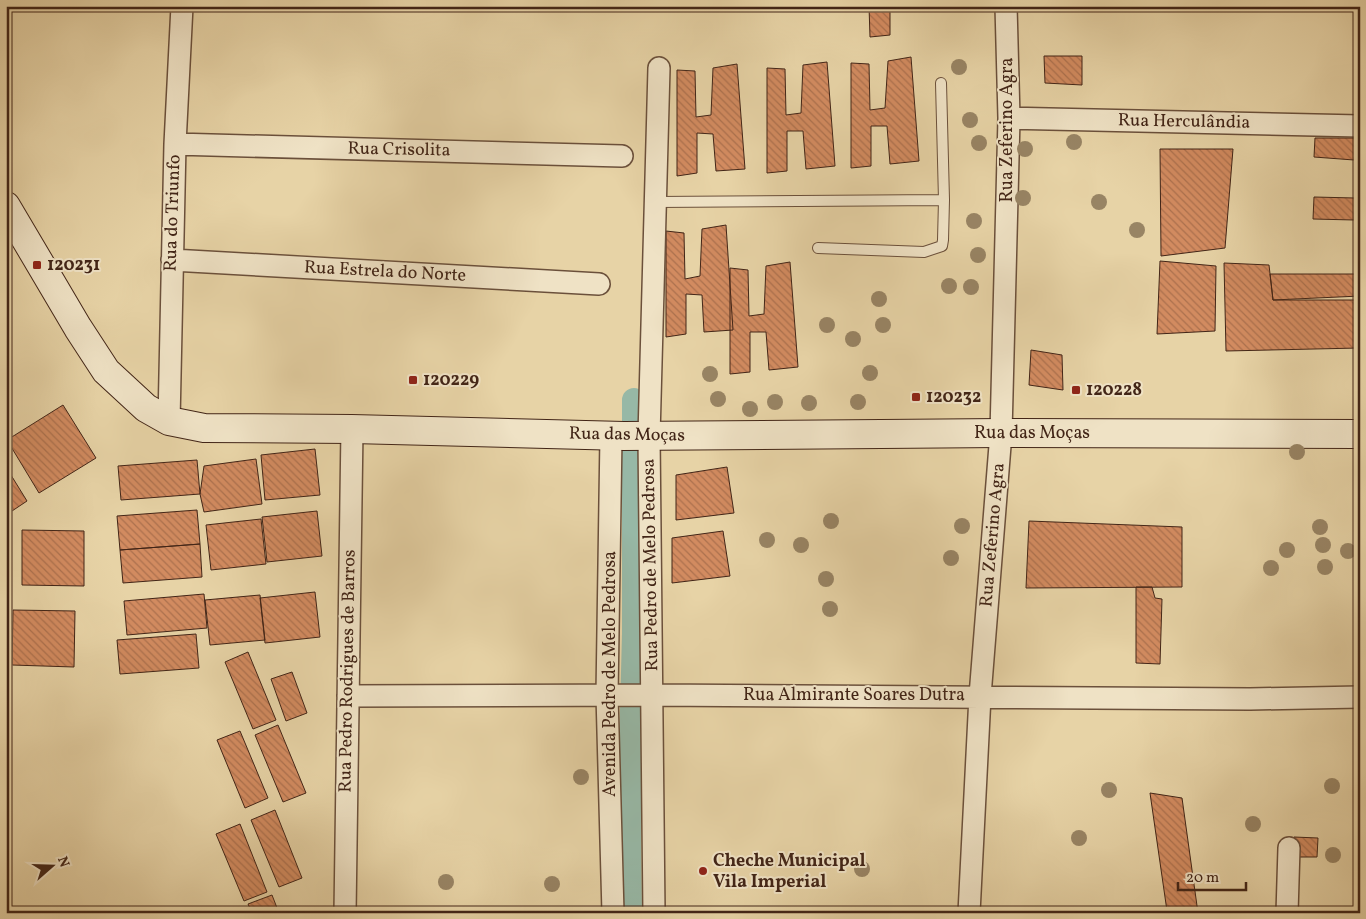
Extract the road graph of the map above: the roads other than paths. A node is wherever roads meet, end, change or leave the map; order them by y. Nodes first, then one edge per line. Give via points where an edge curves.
1 (182, 6) edge
2 (1006, 6) edge
3 (659, 68) dead end
4 (940, 83) dead end
5 (1008, 118) junction
6 (1360, 126) edge
7 (175, 144) junction
8 (622, 156) dead end
9 (944, 200) junction
10 (656, 202) junction
11 (6, 206) edge
12 (818, 248) dead end
13 (172, 260) junction
14 (599, 284) dead end
15 (169, 421) junction
16 (352, 429) junction
17 (1001, 433) junction
18 (1360, 434) edge
19 (632, 436) junction
20 (610, 695) junction
21 (648, 695) junction
22 (348, 696) junction
23 (980, 696) junction
24 (1360, 697) edge
25 (1289, 848) dead end
26 (345, 913) edge
27 (613, 913) edge
28 (654, 913) edge
29 (969, 913) edge
30 (1287, 913) edge

1 - 7 street, Rua do Triunfo
2 - 5 street, Rua Zeferino Agra
3 - 10 street, Rua Pedro de Melo Pedrosa
4 - 9 lane
5 - 6 street, Rua Herculândia
5 - 17 street, Rua Zeferino Agra
7 - 8 street, Rua Crisolita
7 - 13 street, Rua do Triunfo
9 - 10 lane
9 - 12 lane via 942,246 924,252
10 - 19 street, Rua Pedro de Melo Pedrosa via 650,406
11 - 15 street, Rua das Moças via 106,371 146,408
13 - 14 street, Rua Estrela do Norte
13 - 15 street, Rua do Triunfo
15 - 16 street, Rua das Moças via 204,428
16 - 19 street, Rua das Moças
16 - 22 street, Rua Pedro Rodrigues de Barros
17 - 18 street, Rua das Moças
17 - 19 street, Rua das Moças
17 - 23 street, Rua Zeferino Agra
19 - 20 street, Avenida Pedro de Melo Pedrosa
19 - 21 street, Rua Pedro de Melo Pedrosa
20 - 21 street, Rua Almirante Soares Dutra
20 - 22 street, Rua Almirante Soares Dutra
20 - 27 street, Avenida Pedro de Melo Pedrosa
21 - 23 street, Rua Almirante Soares Dutra
21 - 28 street, Rua Pedro de Melo Pedrosa
22 - 26 street, Rua Pedro Rodrigues de Barros
23 - 24 street, Rua Almirante Soares Dutra
23 - 29 street, Rua Zeferino Agra
25 - 30 street

